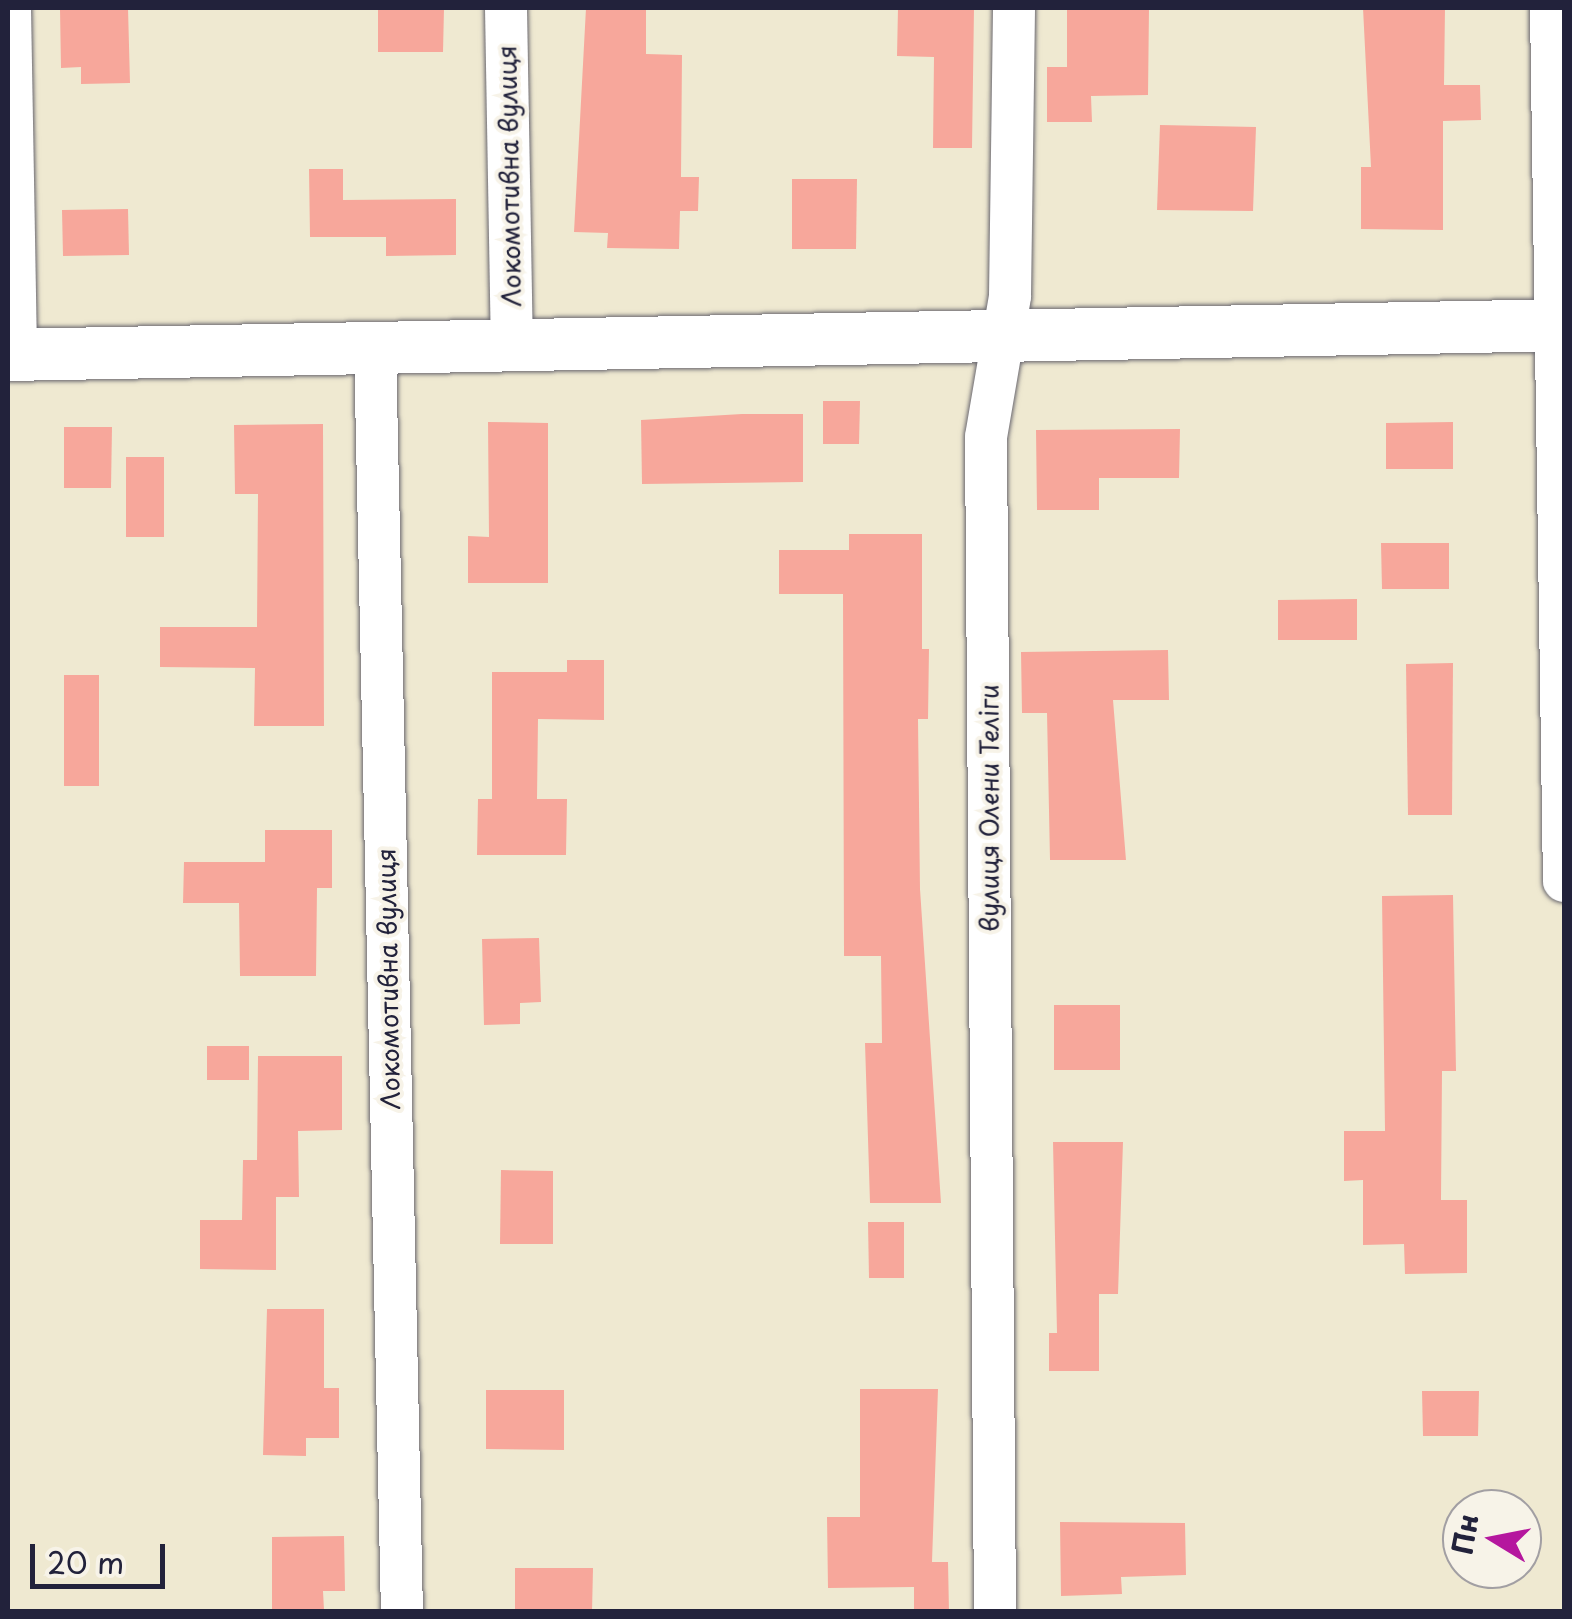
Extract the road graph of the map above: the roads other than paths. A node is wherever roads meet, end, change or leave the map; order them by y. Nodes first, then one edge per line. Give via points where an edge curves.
1 (10, 8) edge
2 (506, 8) edge
3 (1014, 8) edge
4 (1552, 8) edge
5 (1560, 325) edge
6 (1002, 336) junction
7 (512, 345) junction
8 (375, 347) junction
9 (12, 355) edge
10 (1564, 881) edge
11 (402, 1612) edge
12 (996, 1612) edge

1 - 9 street
2 - 7 street, Локомотивна вулиця
3 - 6 street, вулиця Олени Теліги via 1014,236
4 - 5 street
5 - 6 street
5 - 10 street
6 - 7 street
6 - 12 street, вулиця Олени Теліги via 986,436
7 - 8 street
8 - 9 street
8 - 11 street, Локомотивна вулиця

